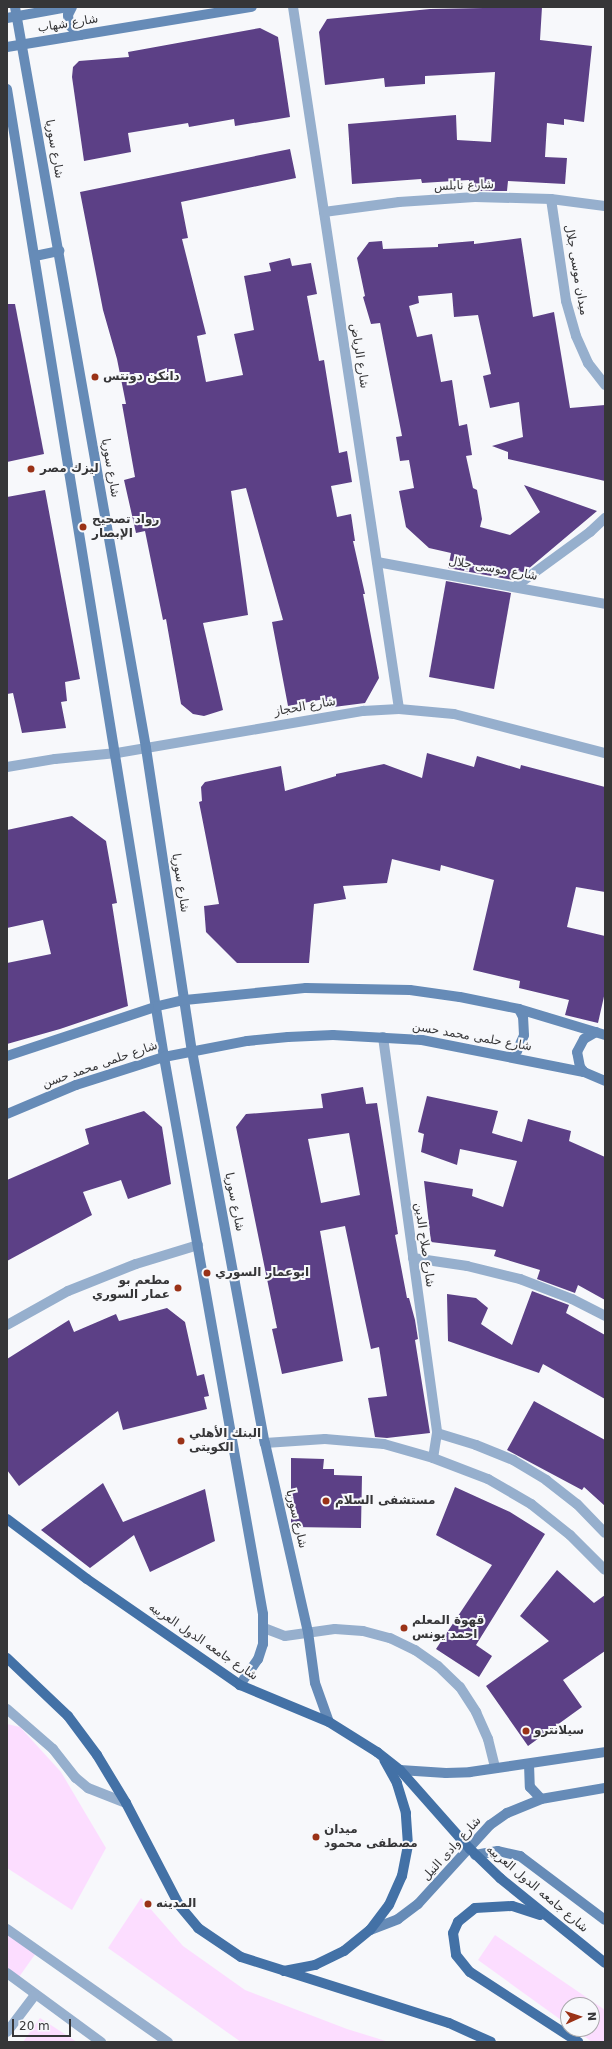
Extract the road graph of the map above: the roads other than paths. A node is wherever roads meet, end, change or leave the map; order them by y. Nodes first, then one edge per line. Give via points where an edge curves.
1 (69, 7) edge
2 (72, 7) edge
3 (252, 7) edge
4 (293, 7) edge
5 (13, 14) edge
6 (80, 35) junction
7 (22, 44) junction
8 (7, 47) edge
9 (7, 89) edge
10 (551, 199) junction
11 (605, 206) edge
12 (324, 212) junction
13 (58, 251) junction
14 (35, 256) junction
15 (605, 385) edge
16 (605, 518) edge
17 (377, 562) junction
18 (516, 586) junction
19 (605, 604) edge
20 (399, 709) junction
21 (146, 748) junction
22 (117, 753) junction
23 (605, 753) edge
24 (7, 767) edge
25 (185, 1000) junction
26 (158, 1006) junction
27 (519, 1009) junction
28 (601, 1033) edge
29 (383, 1037) junction
30 (192, 1051) junction
31 (7, 1056) edge
32 (510, 1056) junction
33 (164, 1057) junction
34 (584, 1072) junction
35 (605, 1081) edge
36 (7, 1114) edge
37 (198, 1245) junction
38 (413, 1258) junction
39 (605, 1316) edge
40 (7, 1324) edge
41 (437, 1433) junction
42 (265, 1443) junction
43 (433, 1458) junction
44 (7, 1519) edge
45 (605, 1533) edge
46 (605, 1570) edge
47 (264, 1628) junction
48 (308, 1632) junction
49 (7, 1658) edge
50 (240, 1685) junction
51 (7, 1710) edge
52 (329, 1722) junction
53 (605, 1752) edge
54 (382, 1755) junction
55 (528, 1764) junction
56 (495, 1768) junction
57 (400, 1770) junction
58 (605, 1788) edge
59 (541, 1799) junction
60 (126, 1803) junction
61 (472, 1852) junction
62 (605, 1920) edge
63 (555, 1923) junction
64 (7, 1929) edge
65 (370, 1930) junction
66 (605, 1963) edge
67 (282, 1971) junction
68 (7, 1973) edge
69 (35, 1995) junction
70 (7, 2032) edge
71 (102, 2042) edge
72 (168, 2042) edge
73 (491, 2042) edge
74 (578, 2042) edge

1 - 5 street, شارع شهاب
2 - 6 street via 68,20 71,29
3 - 6 street, شارع شهاب
4 - 12 street, شارع الرياض
5 - 7 street, شارع سوريا
6 - 7 street, شارع شهاب
7 - 8 street, شارع شهاب
7 - 13 street, شارع سوريا
9 - 14 street
10 - 11 street, شارع نابلس
10 - 12 street, شارع نابلس via 475,198 399,202
10 - 15 street, ميدان موسى جلال via 566,301 576,336 588,363
12 - 17 street, شارع الرياض
13 - 14 street
13 - 21 street, شارع سوريا
14 - 22 street
16 - 18 street via 590,532
17 - 18 street, شارع موسى جلال
17 - 20 street, شارع الرياض
18 - 19 street, شارع موسى جلال
20 - 21 street, شارع الحجاز via 356,712
20 - 23 street, شارع الحجاز via 454,714
21 - 22 street, شارع الحجاز
21 - 25 street, شارع سوريا
22 - 24 street, شارع الحجاز
22 - 26 street
25 - 26 street
25 - 27 street via 306,988 360,988 410,990
25 - 30 street, شارع سوريا
26 - 31 street
26 - 33 street
27 - 28 street
27 - 32 street via 524,1022 524,1035 516,1051
28 - 34 street via 584,1039 577,1052 580,1067
29 - 30 street, شارع حلمى محمد حسن via 288,1037
29 - 32 street, شارع حلمى محمد حسن via 422,1040
29 - 38 street, شارع صلاح الدين
30 - 33 street, شارع حلمى محمد حسن
30 - 42 street, شارع سوريا
32 - 34 street, شارع حلمى محمد حسن
33 - 36 street, شارع حلمى محمد حسن via 76,1085
33 - 37 street
34 - 35 street, شارع حلمى محمد حسن
37 - 40 street via 136,1264 68,1291
37 - 47 street
38 - 39 street via 467,1266 520,1279 572,1299
38 - 41 street, شارع صلاح الدين
41 - 43 street, شارع صلاح الدين
41 - 45 street via 513,1460 546,1480 577,1504
42 - 43 street via 325,1439 384,1444
42 - 48 street, شارع سوريا
43 - 46 street via 488,1478 531,1504 570,1534
44 - 50 main road, شارع جامعه الدول العربيه
47 - 48 street via 285,1636
47 - 50 street via 258,1659
48 - 52 street, شارع سوريا via 315,1683
48 - 56 street via 335,1629 363,1631 390,1638 416,1650 460,1687 476,1712 488,1739
49 - 60 main road via 68,1716 97,1755
50 - 52 main road, شارع جامعه الدول العربيه
51 - 60 street via 53,1749 76,1778 88,1788
52 - 54 main road, شارع جامعه الدول العربيه
53 - 55 street
54 - 57 main road, شارع جامعه الدول العربيه
54 - 65 main road via 397,1783 406,1813 408,1845 402,1876 389,1905
55 - 56 street
55 - 59 street via 530,1787
56 - 57 street via 446,1773
57 - 61 main road, شارع جامعه الدول العربيه
58 - 59 street, شارع وادى النيل
59 - 61 street, شارع وادى النيل via 524,1805 496,1821
60 - 67 main road via 179,1904 198,1928 241,1957
61 - 62 street via 498,1851 520,1856
61 - 63 main road, شارع جامعه الدول العربيه
61 - 65 street, شارع وادى النيل via 418,1904 398,1919
63 - 66 main road, شارع جامعه الدول العربيه
63 - 74 main road via 525,1909 486,1905 475,1908 458,1922 453,1944 462,1965 470,1972
64 - 72 street
65 - 67 main road via 344,1951 315,1965
67 - 73 main road via 449,2023
68 - 69 street
69 - 70 street
69 - 71 street

